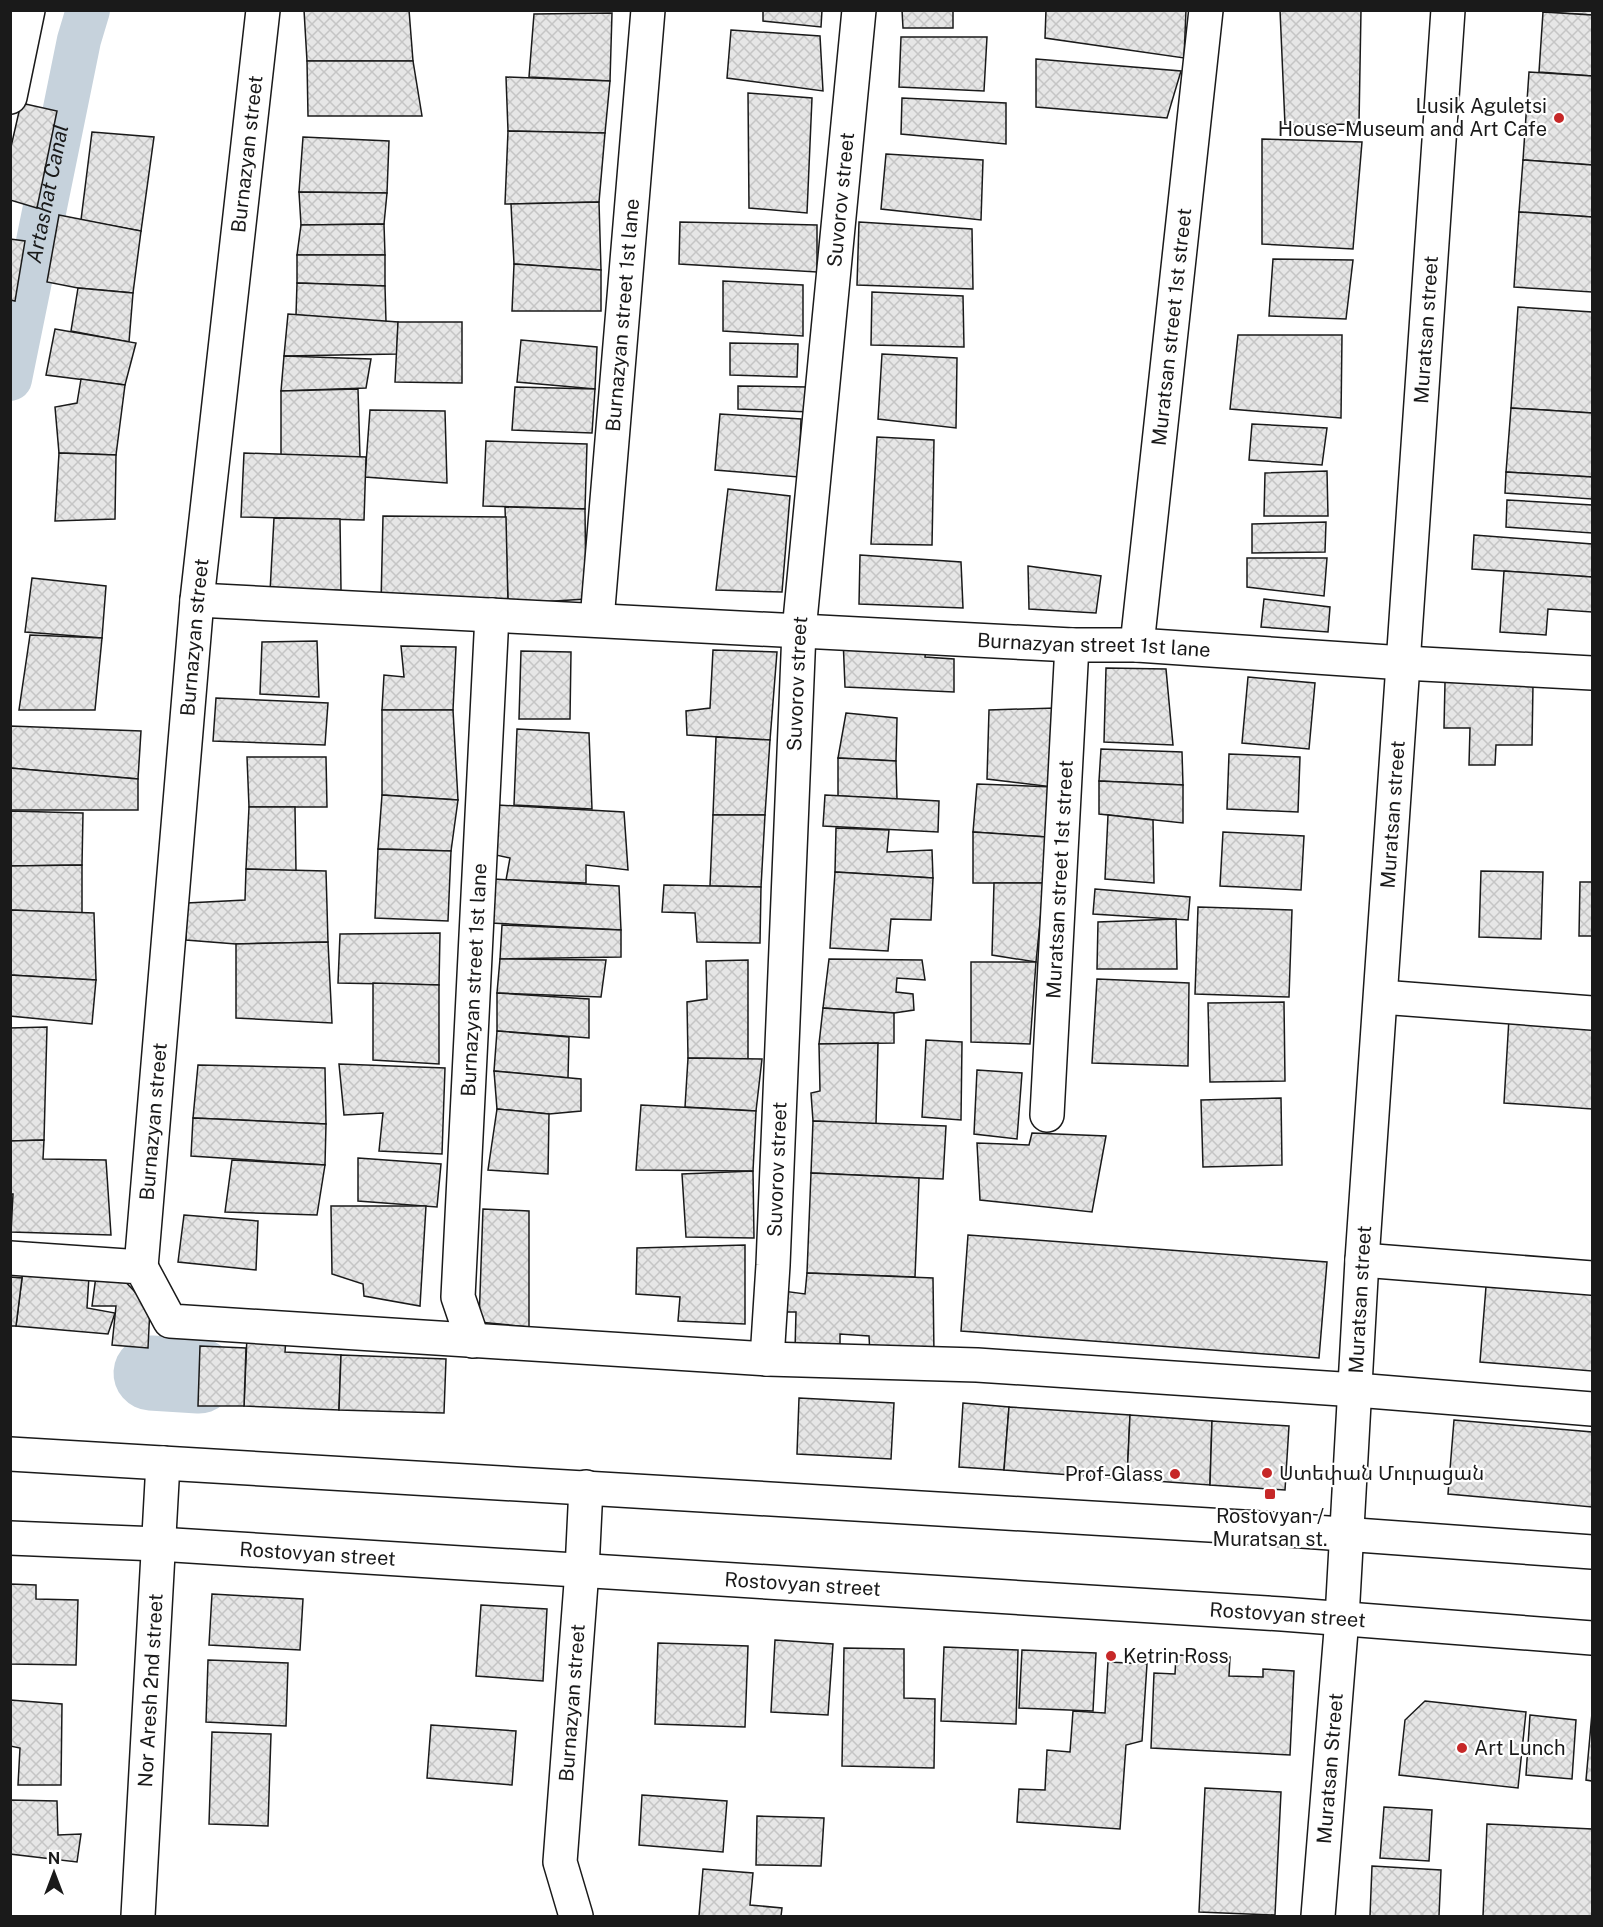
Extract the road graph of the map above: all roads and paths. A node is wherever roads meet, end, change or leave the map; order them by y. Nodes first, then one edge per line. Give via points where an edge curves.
1 (28, 10) edge
2 (263, 10) edge
3 (648, 10) edge
4 (859, 10) edge
5 (1206, 10) edge
6 (1448, 10) edge
7 (10, 97) edge
8 (197, 600) junction
9 (492, 615) junction
10 (597, 620) junction
11 (799, 631) junction
12 (1072, 645) junction
13 (1137, 645) junction
14 (1404, 663) junction
15 (1593, 673) edge
16 (1381, 997) junction
17 (1593, 1013) edge
18 (1047, 1115) dead end
19 (10, 1258) edge
20 (1362, 1260) junction
21 (141, 1267) junction
22 (1593, 1278) edge
23 (473, 1341) junction
24 (767, 1359) junction
25 (1356, 1390) junction
26 (1593, 1409) edge
27 (10, 1454) edge
28 (162, 1463) junction
29 (586, 1487) junction
30 (1348, 1534) junction
31 (10, 1538) edge
32 (158, 1544) junction
33 (1593, 1552) edge
34 (582, 1570) junction
35 (1342, 1618) junction
36 (1593, 1638) edge
37 (138, 1917) edge
38 (576, 1917) edge
39 (1318, 1917) edge

1 - 7 street
2 - 8 street, Burnazyan street
3 - 10 street, Burnazyan street 1st lane
4 - 11 street, Suvorov street
5 - 13 street, Muratsan street 1st street
6 - 14 street, Muratsan street
8 - 9 street, Burnazyan street 1st lane
8 - 21 street, Burnazyan street
9 - 10 street, Burnazyan street 1st lane
9 - 23 street, Burnazyan street 1st lane via 458,1297
10 - 11 street, Burnazyan street 1st lane
11 - 12 street, Burnazyan street 1st lane
11 - 24 street, Suvorov street
12 - 13 street, Burnazyan street 1st lane
12 - 18 street, Muratsan street 1st street
13 - 14 street, Burnazyan street 1st lane
14 - 15 street, Burnazyan street 1st lane
14 - 16 street, Muratsan street
16 - 17 street
16 - 20 street, Muratsan street
19 - 21 street
20 - 22 street
20 - 25 street, Muratsan street
21 - 23 street via 170,1321
23 - 24 street
24 - 25 street via 977,1365
25 - 26 street
25 - 30 street, Muratsan street
27 - 28 street
28 - 29 street
28 - 32 street, Nor Aresh 2nd street
29 - 30 street
29 - 34 street, Burnazyan street
30 - 33 street
30 - 35 street, Muratsan street
31 - 32 street, Rostovyan street
32 - 34 street, Rostovyan street
32 - 37 street, Nor Aresh 2nd street
34 - 35 street, Rostovyan street
34 - 38 street, Burnazyan street via 560,1862
35 - 36 street, Rostovyan street
35 - 39 street, Muratsan Street

